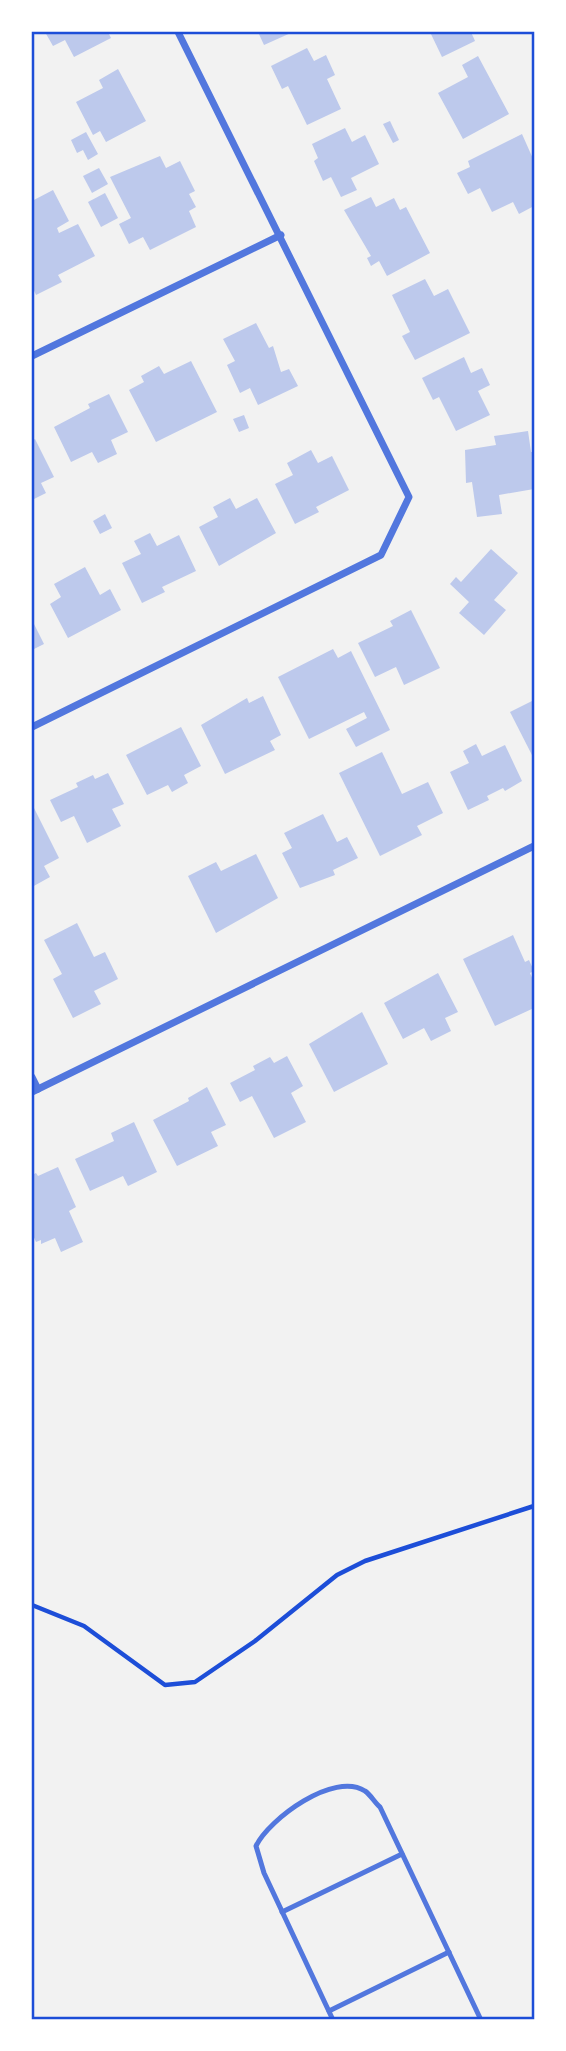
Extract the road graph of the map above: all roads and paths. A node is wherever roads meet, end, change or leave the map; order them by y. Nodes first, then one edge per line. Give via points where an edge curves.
1 (178, 32) edge
2 (281, 234) junction
3 (32, 356) edge
4 (32, 727) edge
5 (534, 846) edge
6 (32, 1077) edge
7 (35, 1091) edge
8 (534, 1506) edge
9 (32, 1605) edge
10 (402, 1854) junction
11 (282, 1912) junction
12 (449, 1952) junction
13 (329, 2011) junction
14 (333, 2020) edge
15 (481, 2020) edge

1 - 2 street
2 - 3 street
2 - 4 street via 409,498 381,555
5 - 7 street
6 - 7 street
8 - 9 path via 356,1565 195,1682 165,1685 84,1626
10 - 11 lane
10 - 11 lane via 380,1807 365,1790 341,1786 287,1810 263,1832 256,1846
10 - 12 lane
11 - 13 lane
12 - 13 lane
12 - 15 lane
13 - 14 lane

